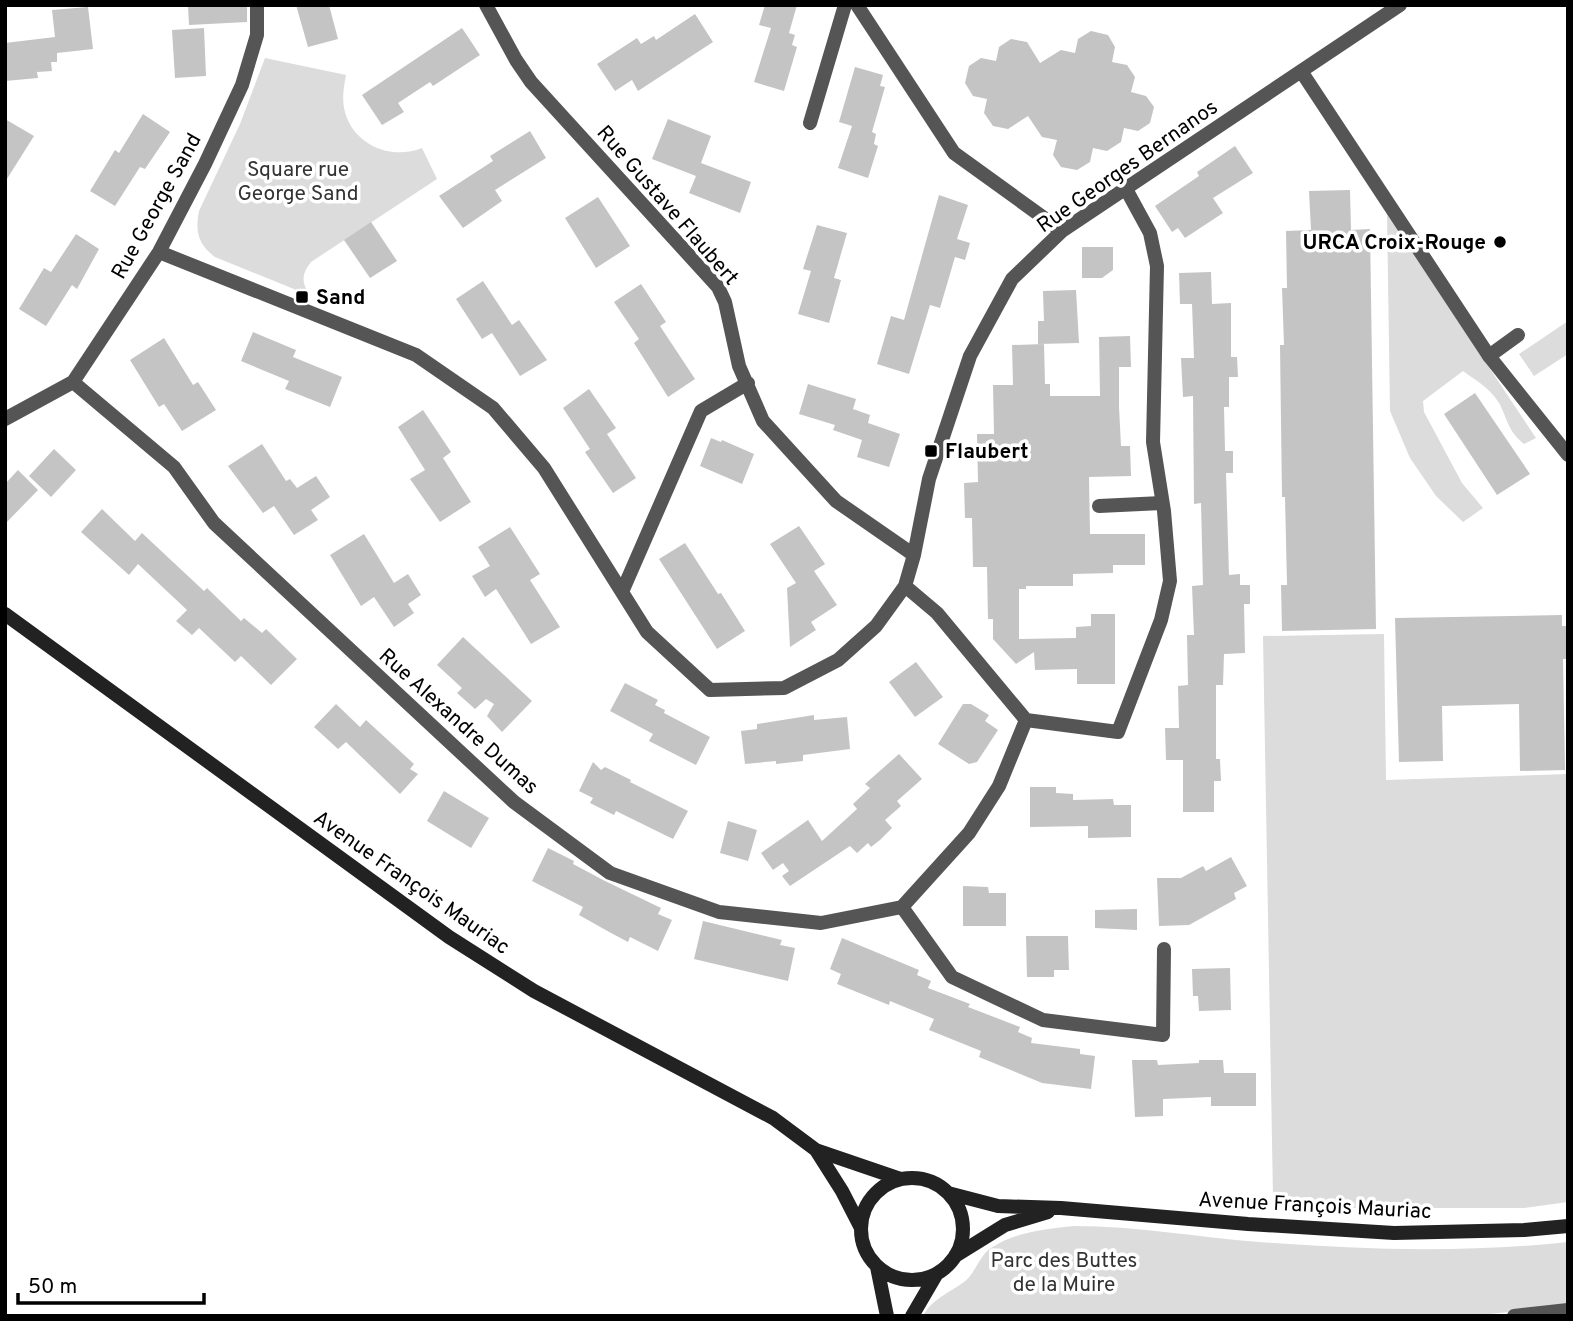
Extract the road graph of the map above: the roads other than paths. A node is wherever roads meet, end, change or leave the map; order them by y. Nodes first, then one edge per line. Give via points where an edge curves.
1 (257, 5) edge
2 (486, 5) edge
3 (845, 5) edge
4 (856, 5) edge
5 (1401, 5) edge
6 (1301, 71) junction
7 (810, 123) dead end
8 (1126, 189) junction
9 (1062, 231) junction
10 (159, 252) junction
11 (1518, 335) dead end
12 (1489, 356) junction
13 (73, 382) junction
14 (748, 383) junction
15 (5, 419) edge
16 (1568, 455) edge
17 (1162, 503) junction
18 (1099, 506) dead end
19 (914, 555) junction
20 (905, 586) junction
21 (622, 592) junction
22 (5, 614) edge
23 (1026, 720) junction
24 (902, 906) junction
25 (1164, 949) dead end
26 (816, 1150) junction
27 (901, 1179) junction
28 (948, 1193) junction
29 (1061, 1208) junction
30 (1568, 1226) edge
31 (861, 1229) junction
32 (956, 1256) junction
33 (877, 1267) junction
34 (936, 1275) junction
35 (1568, 1310) edge
36 (887, 1316) edge
37 (912, 1316) edge
38 (1514, 1316) edge

1 - 10 street, Rue George Sand via 257,35 242,85
2 - 14 street, Rue Gustave Flaubert via 531,82 718,287 739,366
3 - 7 street
4 - 9 street via 954,153
5 - 6 street, Rue Georges Bernanos
6 - 8 street, Rue Georges Bernanos
6 - 12 street
8 - 9 street, Rue Georges Bernanos
8 - 17 street via 1150,233 1157,266 1153,442
9 - 19 street, Rue Georges Bernanos via 1012,279 970,356 929,479
10 - 13 street, Rue George Sand
10 - 21 street, Rue Georges Bernanos via 416,355 492,408 544,468
11 - 12 street
12 - 16 street
13 - 15 street, Rue George Sand
13 - 24 street, Rue Alexandre Dumas via 174,467 214,523 514,802 610,873 719,912 821,923
14 - 19 street, Rue Gustave Flaubert via 763,421 836,501
14 - 21 street via 701,411
17 - 18 street
17 - 23 street via 1170,581 1161,620 1118,732
19 - 20 street, Rue Georges Bernanos
20 - 21 street, Rue Georges Bernanos via 876,626 838,660 784,688 710,690 646,632
20 - 23 street via 937,613
22 - 26 street, Avenue François Mauriac via 449,937 534,990 773,1118
23 - 24 street via 999,786 969,833
24 - 25 street via 952,977 1043,1020 1163,1035
26 - 27 street, Avenue François Mauriac
26 - 31 street, Avenue François Mauriac
27 - 28 street, Avenue François Mauriac via 934,1183
27 - 31 street via 870,1200
28 - 29 street, Avenue François Mauriac via 998,1206
28 - 32 street via 963,1223
29 - 30 street, Avenue François Mauriac via 1394,1233
29 - 32 street, Avenue François Mauriac via 1005,1224
31 - 33 street, Avenue François Mauriac via 868,1256
32 - 34 street, Avenue François Mauriac
33 - 34 street via 905,1280
33 - 36 street, Avenue François Mauriac
34 - 37 street, Avenue François Mauriac
35 - 38 street

